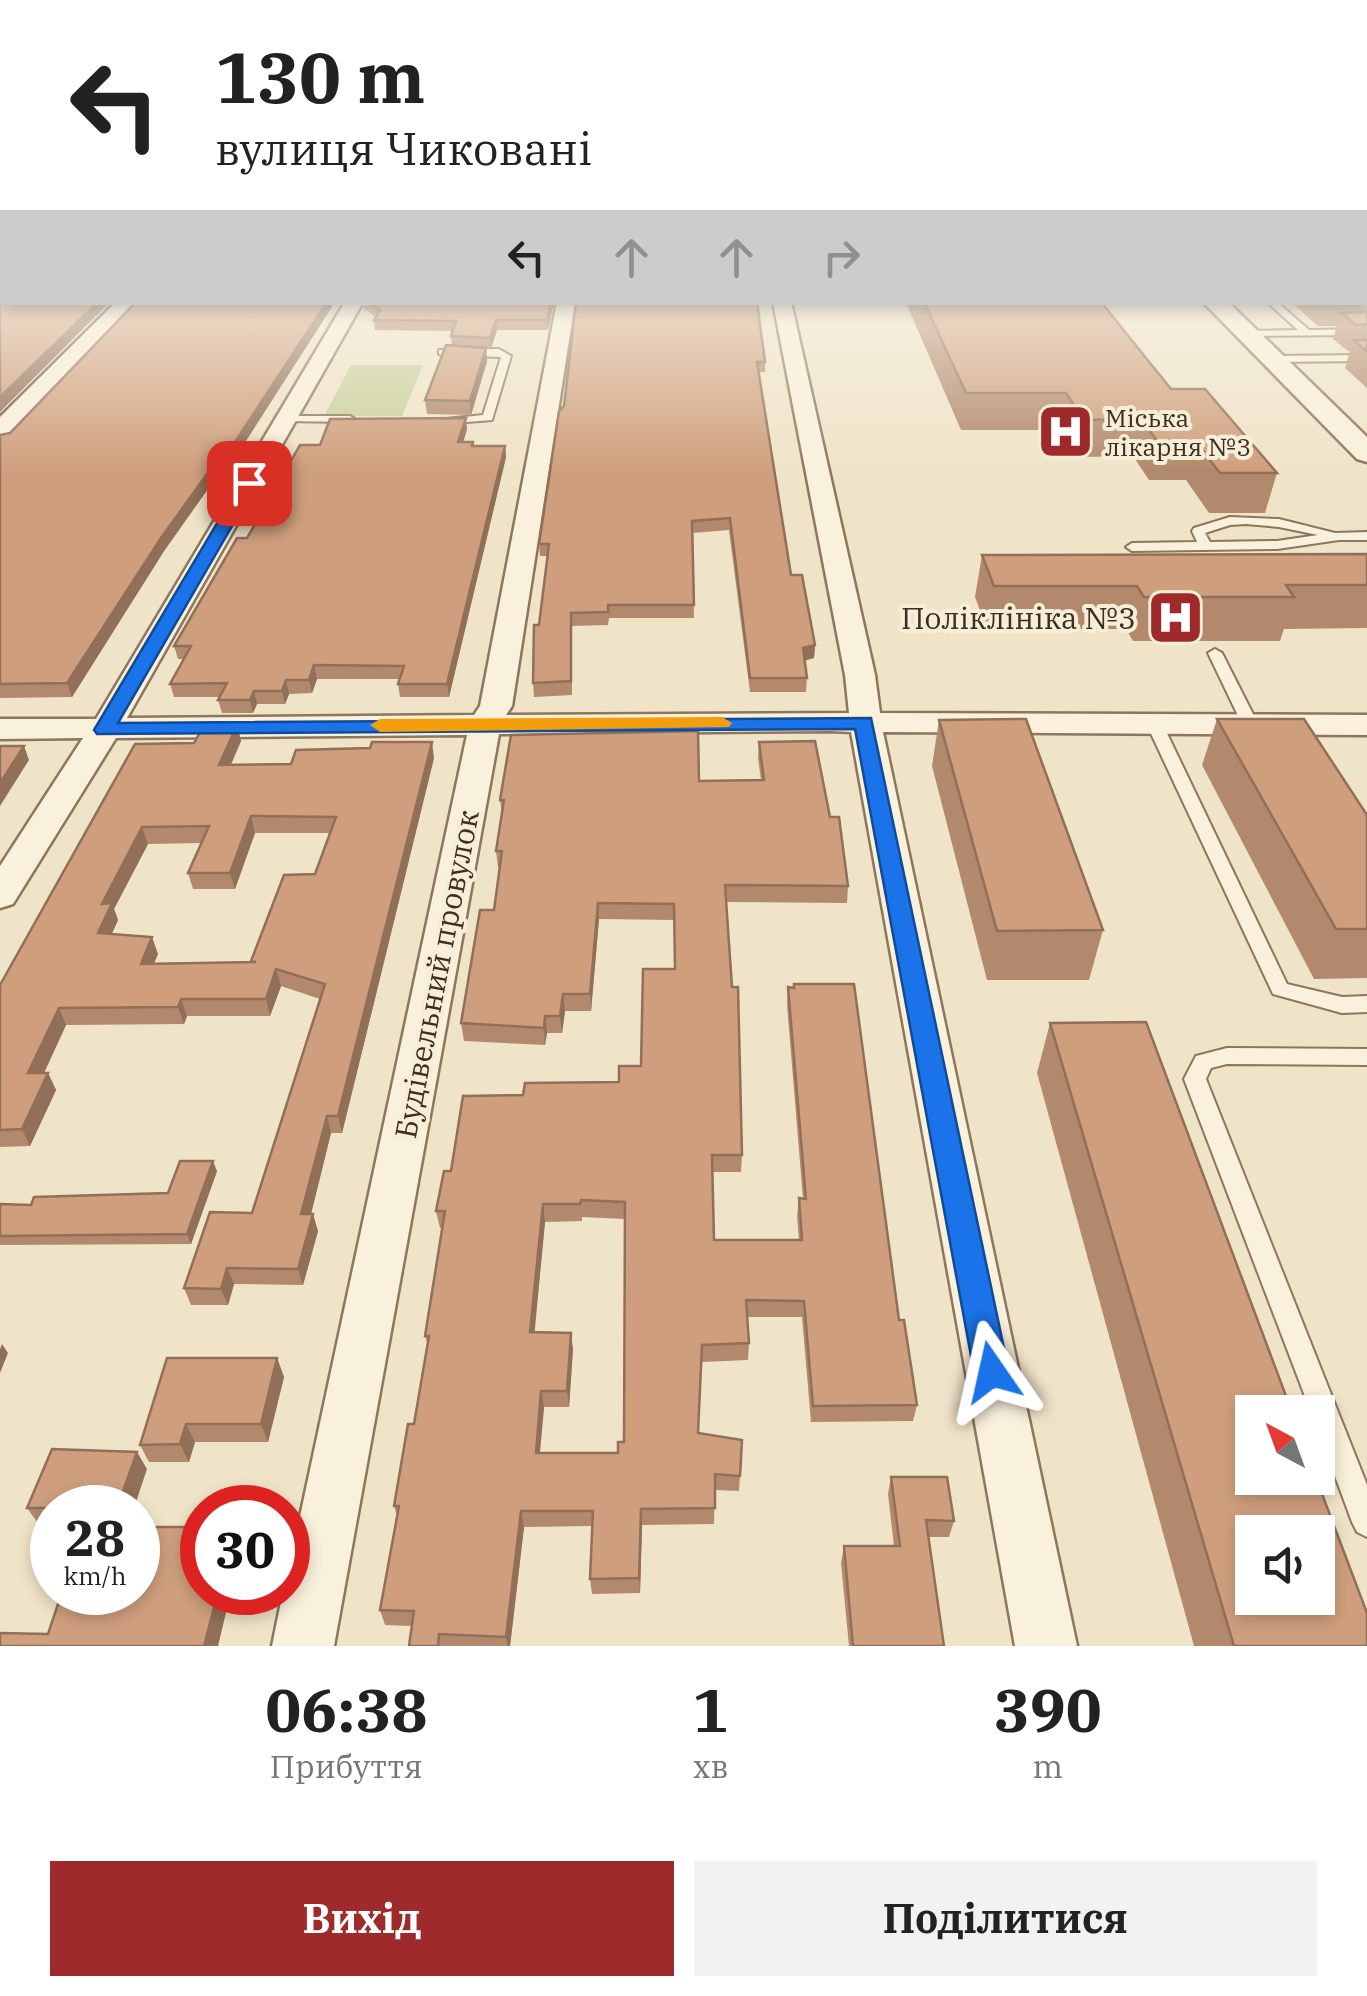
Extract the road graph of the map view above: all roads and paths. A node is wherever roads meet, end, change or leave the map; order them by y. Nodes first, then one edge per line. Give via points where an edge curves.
1 (114, 319) edge
2 (344, 319) edge
3 (563, 319) edge
4 (786, 319) edge
5 (1231, 319) edge
6 (1291, 319) edge
7 (1367, 332) edge
8 (1307, 333) junction
9 (1247, 334) junction
10 (442, 352) edge
11 (1367, 358) edge
12 (1271, 359) junction
13 (366, 419) edge
14 (286, 420) junction
15 (435, 422) edge
16 (0, 435) edge
17 (1367, 453) edge
18 (1339, 536) junction
19 (1367, 536) edge
20 (1132, 546) dead end
21 (1205, 546) junction
22 (1215, 653) dead end
23 (864, 722) junction
24 (486, 724) junction
25 (1155, 725) junction
26 (1367, 725) edge
27 (1251, 726) junction
28 (0, 729) edge
29 (104, 730) junction
30 (0, 896) edge
31 (1367, 1004) edge
32 (1367, 1057) edge
33 (1367, 1522) edge
34 (303, 1646) edge
35 (1046, 1646) edge

1 - 16 main road
2 - 14 street
3 - 24 street, Будівельний провулок via 496,706
4 - 23 street
5 - 9 street
6 - 8 lane
7 - 8 lane
8 - 9 lane
9 - 12 street
10 - 15 lane via 506,356 488,418
11 - 12 lane
12 - 17 street
13 - 14 lane
14 - 29 street
18 - 19 lane
18 - 21 lane via 1277,546
18 - 21 lane via 1228,521 1198,532
20 - 21 lane
22 - 27 lane
23 - 24 street
23 - 25 street
23 - 35 street
24 - 29 street
24 - 34 street, Будівельний провулок
25 - 27 street
25 - 31 lane via 1280,989
26 - 27 street
28 - 29 street
29 - 30 street
32 - 33 lane via 1214,1058 1195,1079

